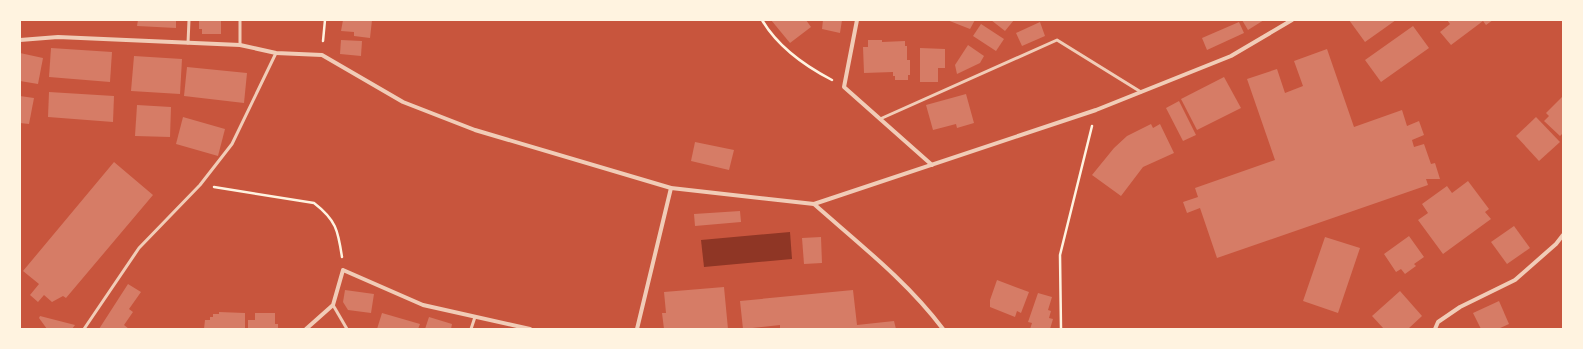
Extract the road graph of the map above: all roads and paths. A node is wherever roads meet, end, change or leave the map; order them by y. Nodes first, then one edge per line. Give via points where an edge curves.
1 (189, 20) edge
2 (240, 20) edge
3 (325, 20) edge
4 (762, 20) edge
5 (857, 20) edge
6 (1292, 20) edge
7 (20, 40) edge
8 (188, 43) junction
9 (240, 45) junction
10 (276, 53) junction
11 (322, 55) junction
12 (844, 87) junction
13 (1141, 92) junction
14 (1096, 110) junction
15 (880, 119) junction
16 (932, 165) junction
17 (200, 185) junction
18 (671, 188) junction
19 (814, 204) junction
20 (1563, 235) edge
21 (343, 270) junction
22 (334, 305) junction
23 (474, 317) junction
24 (84, 329) edge
25 (306, 329) edge
26 (346, 329) edge
27 (471, 329) edge
28 (530, 329) edge
29 (636, 329) edge
30 (943, 329) edge
31 (1061, 329) edge
32 (1435, 329) edge

1 - 8 lane
2 - 9 lane
3 - 11 path
4 - 12 path via 785,48 809,68
5 - 12 street
6 - 13 street via 1230,56
7 - 8 street via 58,37
8 - 9 street
9 - 10 street
10 - 11 street
10 - 17 lane via 232,144
11 - 18 street via 403,102 474,130
12 - 15 street
13 - 14 street
13 - 15 lane via 1057,40
14 - 16 street
14 - 31 path via 1060,255
15 - 16 street
16 - 19 street
17 - 21 path via 314,203 327,213 336,227
17 - 24 lane via 139,248
18 - 19 street
18 - 29 street
19 - 30 street via 882,264
20 - 32 street via 1515,280 1460,307 1438,322
21 - 22 street
21 - 23 street via 423,305
22 - 25 street
22 - 26 lane
23 - 27 lane
23 - 28 street

